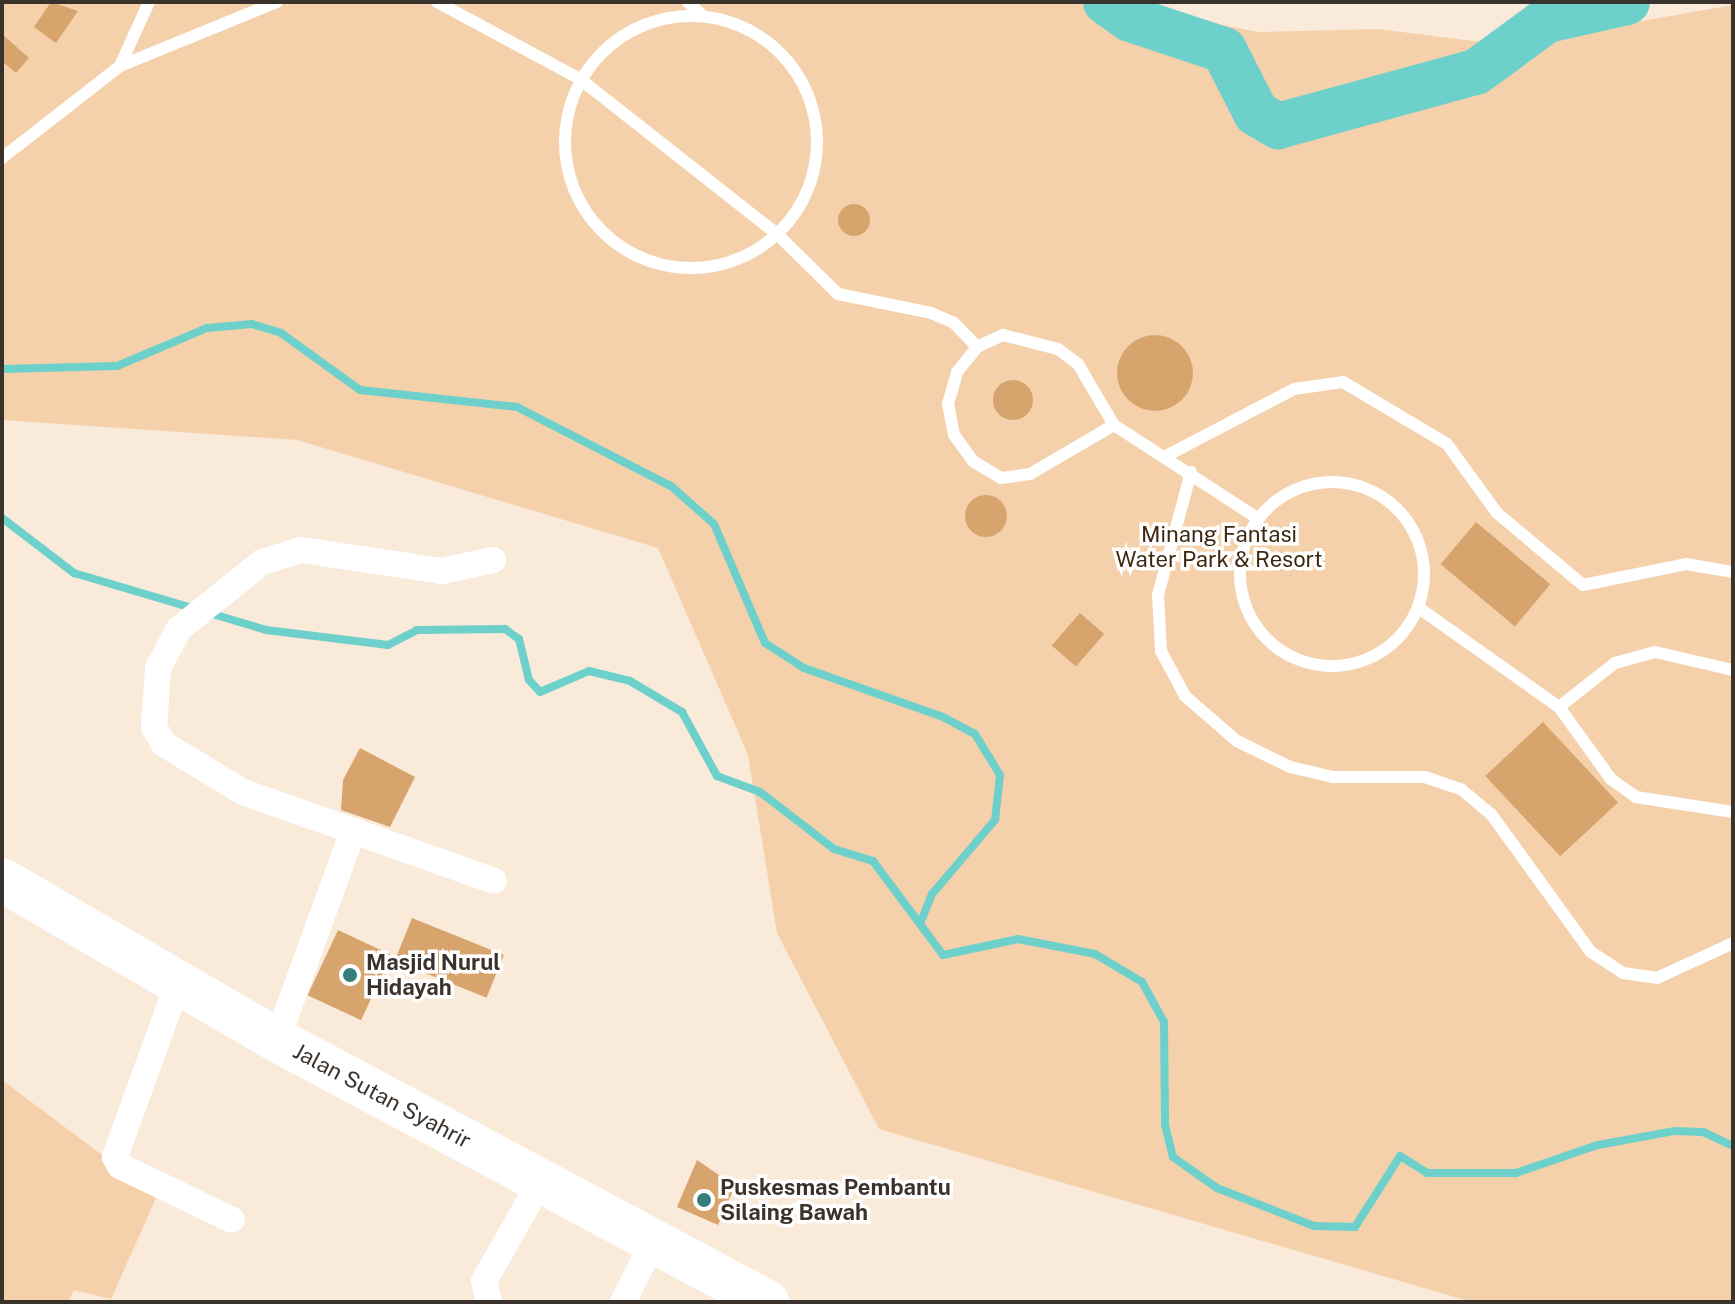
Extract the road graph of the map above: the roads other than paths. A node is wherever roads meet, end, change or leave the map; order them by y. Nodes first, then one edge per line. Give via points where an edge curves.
1 (149, 2) edge
2 (277, 2) edge
3 (437, 2) edge
4 (688, 2) edge
5 (702, 15) junction
6 (120, 66) junction
7 (580, 79) junction
8 (2, 158) edge
9 (778, 235) junction
10 (977, 347) junction
11 (1114, 425) junction
12 (1166, 456) junction
13 (1191, 472) junction
14 (1257, 518) junction
15 (493, 560) dead end
16 (1733, 572) edge
17 (1419, 608) junction
18 (1733, 670) edge
19 (1559, 707) junction
20 (1733, 812) edge
21 (353, 831) junction
22 (2, 880) edge
23 (494, 881) dead end
24 (1733, 943) edge
25 (179, 980) junction
26 (277, 1040) junction
27 (542, 1179) junction
28 (232, 1220) dead end
29 (655, 1238) junction
30 (762, 1300) edge
31 (489, 1302) edge
32 (623, 1302) edge

1 - 6 lane
2 - 6 lane
3 - 7 lane
4 - 5 lane
5 - 7 lane via 654,20 622,37
5 - 9 lane via 748,28 786,58 811,101 818,149 806,196
6 - 8 lane
7 - 9 lane
7 - 9 lane via 565,121 566,166 583,208 613,242 653,263 697,269 740,259
9 - 10 lane via 838,294 931,313 954,323
10 - 11 lane via 1003,335 1058,349 1078,364
10 - 11 lane via 957,372 948,404 954,435 973,461 1001,478 1062,460
11 - 12 lane
12 - 13 lane
12 - 16 lane via 1294,389 1343,382 1447,444 1497,513 1583,585 1686,564
13 - 14 lane
13 - 24 lane via 1158,595 1161,651 1185,696 1237,741 1290,767 1333,777 1425,777 1462,790 1491,814 1591,952 1623,973 1657,978
14 - 17 lane via 1285,493 1322,481 1359,485 1382,497 1416,533 1425,571
14 - 17 lane via 1243,547 1246,609 1288,656 1317,666 1379,655
15 - 21 street via 442,571 301,550 262,562 179,629 158,668 154,727 164,744 243,792
17 - 19 lane
18 - 19 lane via 1655,652 1615,663
19 - 20 lane via 1611,779 1636,797
21 - 23 street
21 - 26 street
22 - 25 highway, Jalan Sutan Syahrir
25 - 26 highway, Jalan Sutan Syahrir
25 - 28 street via 115,1157 120,1166
26 - 27 highway, Jalan Sutan Syahrir
27 - 29 highway, Jalan Sutan Syahrir
27 - 31 street via 484,1281
29 - 30 highway, Jalan Sutan Syahrir
29 - 32 street

